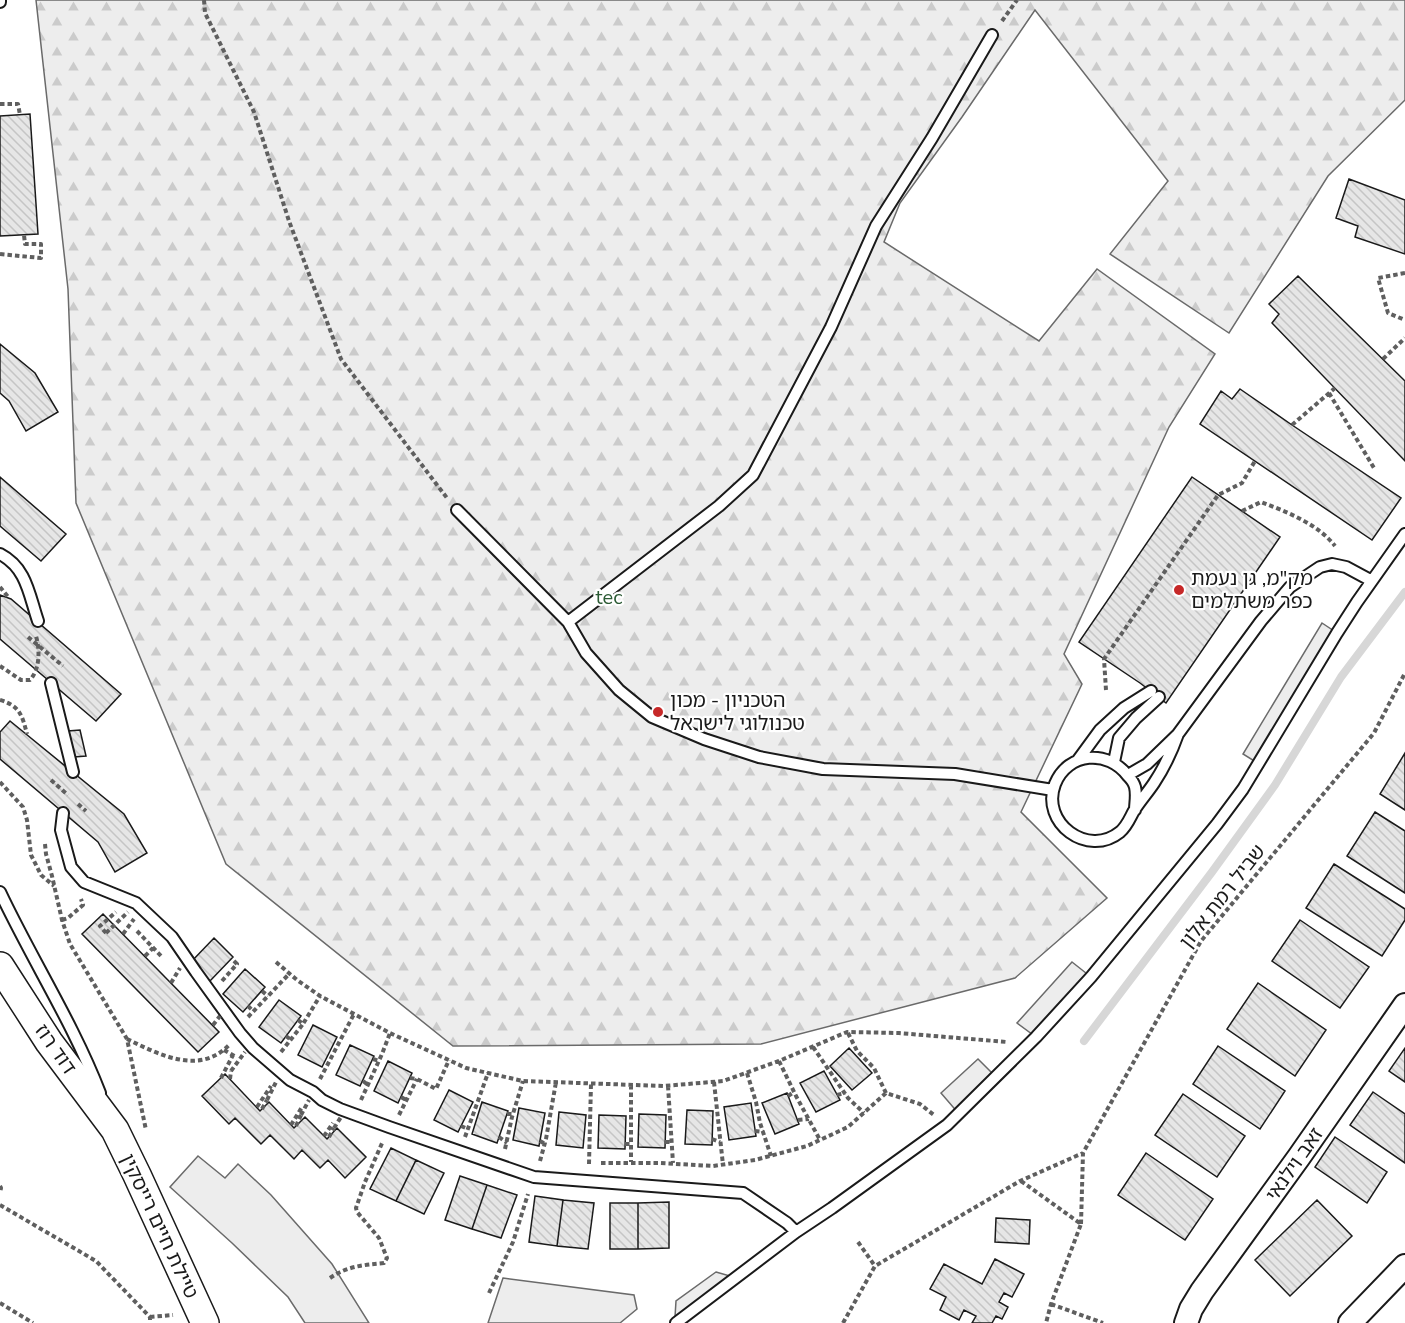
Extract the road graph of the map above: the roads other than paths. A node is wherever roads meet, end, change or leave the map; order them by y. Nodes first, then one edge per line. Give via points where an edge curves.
1 (992, 35) road end
2 (457, 510) road end
3 (1405, 534) edge
4 (0, 554) edge
5 (1372, 581) junction
6 (568, 622) junction
7 (35, 624) road end
8 (51, 683) dead end
9 (1179, 734) junction
10 (1078, 760) junction
11 (1114, 762) junction
12 (73, 772) dead end
13 (1128, 775) junction
14 (1053, 790) junction
15 (1135, 810) junction
16 (63, 813) dead end
17 (0, 892) edge
18 (0, 966) edge
19 (1405, 1005) edge
20 (115, 1130) junction
21 (796, 1232) junction
22 (1405, 1266) edge
23 (205, 1323) edge
24 (676, 1323) edge
25 (1186, 1323) edge
26 (1350, 1323) edge

1 - 6 lane via 876,226 831,327 753,475 719,506
2 - 6 lane
3 - 5 lane
4 - 7 lane via 24,576
5 - 9 lane via 1332,564 1320,567 1290,587
5 - 21 lane via 1243,789 1091,977 946,1125
6 - 14 lane via 586,653 619,690 652,717 704,739 759,757 823,769 955,774
8 - 12 lane
9 - 13 lane via 1147,764
9 - 15 lane
10 - 11 lane via 1099,757
10 - 11 lane via 1124,708 1155,694 1119,738
10 - 14 lane via 1066,767
11 - 13 lane
13 - 15 lane via 1135,786
14 - 15 lane via 1055,816 1062,827 1084,840 1110,838 1130,822
16 - 21 lane via 61,830 71,867 84,882 136,903 172,937 253,1048 282,1074 322,1100 534,1176 743,1193
17 - 20 lane via 69,1024
18 - 20 street, דוד רוז via 49,1042
19 - 25 street, זאב וילנאי via 1202,1292
20 - 23 street, טיילת חיים רייסקין
21 - 24 lane
22 - 26 street

